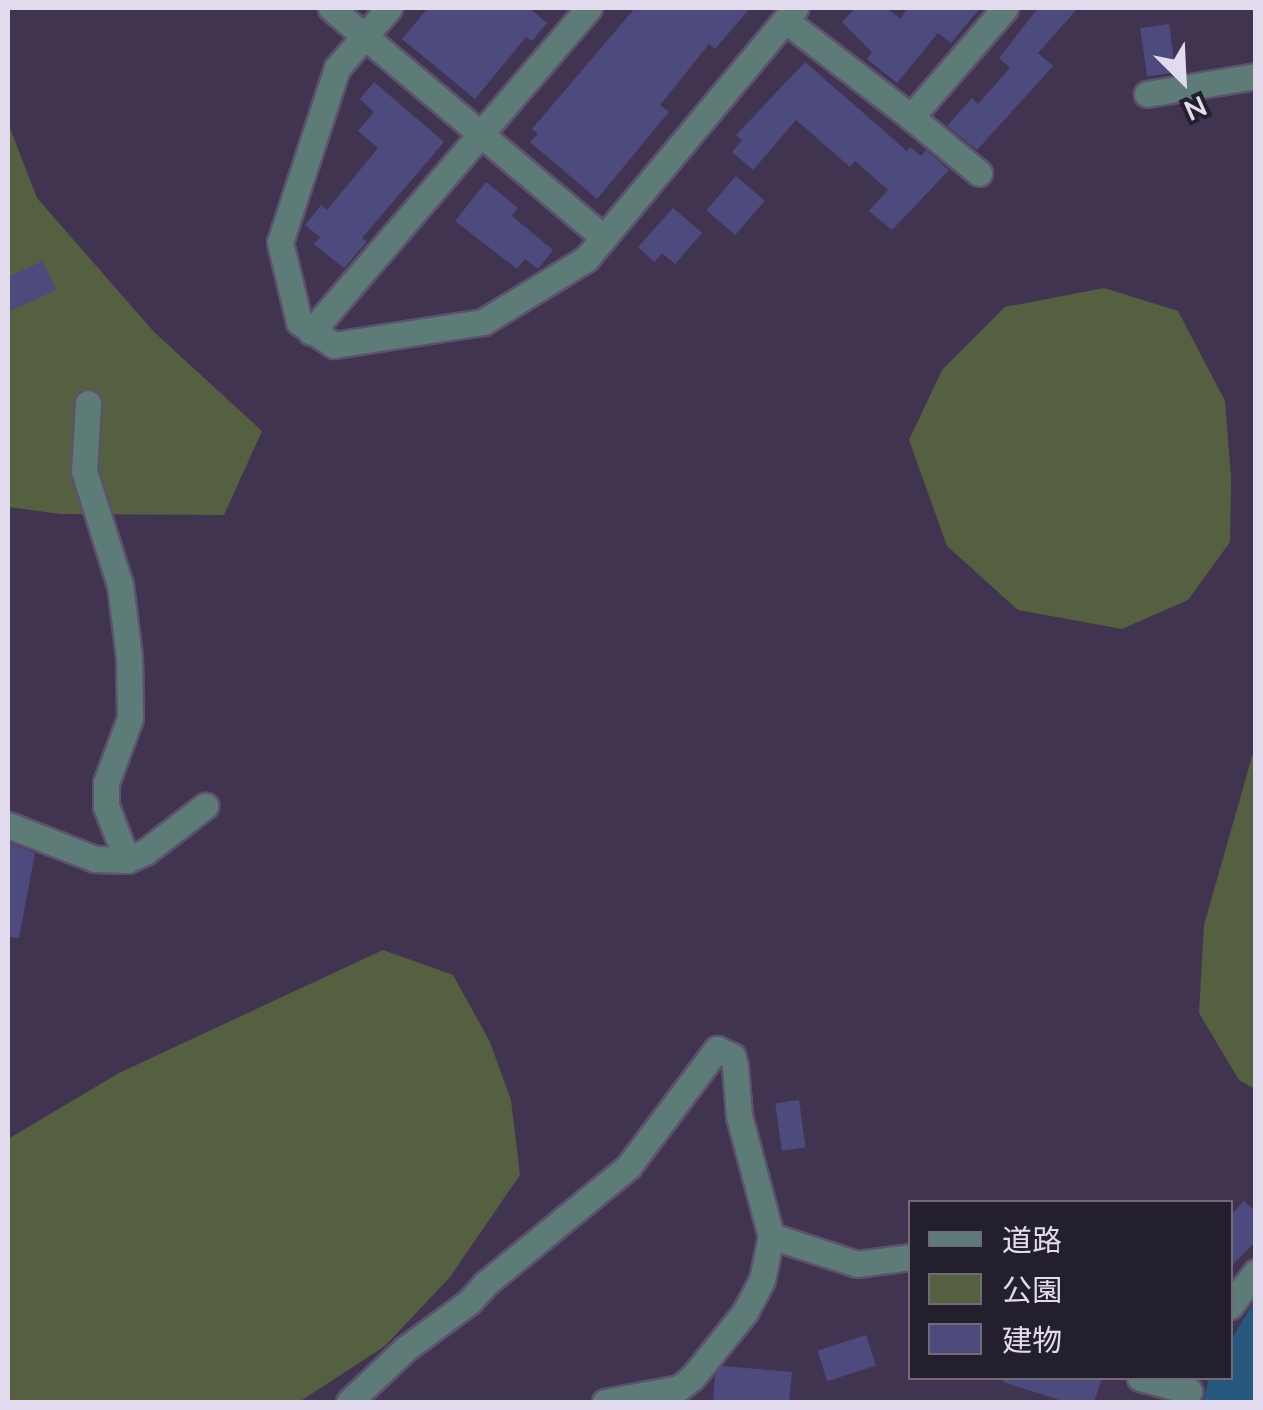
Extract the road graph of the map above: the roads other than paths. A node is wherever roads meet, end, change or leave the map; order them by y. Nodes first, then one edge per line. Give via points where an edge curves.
1 (331, 8) edge
2 (389, 8) edge
3 (589, 8) edge
4 (1005, 8) edge
5 (790, 14) edge
6 (365, 36) junction
7 (1256, 76) edge
8 (1147, 94) dead end
9 (911, 117) junction
10 (482, 137) junction
11 (979, 173) dead end
12 (602, 237) junction
13 (311, 332) junction
14 (88, 403) dead end
15 (205, 806) dead end
16 (8, 825) edge
17 (127, 860) junction
18 (771, 1236) junction
19 (908, 1257) edge
20 (1256, 1272) edge
21 (1233, 1302) edge
22 (1148, 1380) edge
23 (1190, 1390) edge
24 (349, 1402) edge
25 (605, 1402) edge

1 - 6 street
2 - 6 street
3 - 10 street
4 - 9 street
5 - 9 street
5 - 12 street
6 - 10 street
6 - 13 street via 337,68 280,242 299,322
7 - 8 street
9 - 11 street
10 - 12 street
10 - 13 street
12 - 13 street via 586,259 483,322 334,345
14 - 17 street via 84,471 120,584 130,657 130,718 106,784 106,806
15 - 17 street
16 - 17 street via 95,859
18 - 19 street via 857,1264
18 - 24 street via 739,1116 736,1066 717,1049 628,1167
18 - 25 street via 762,1280 746,1312 692,1378 679,1388
20 - 21 street
22 - 23 street

